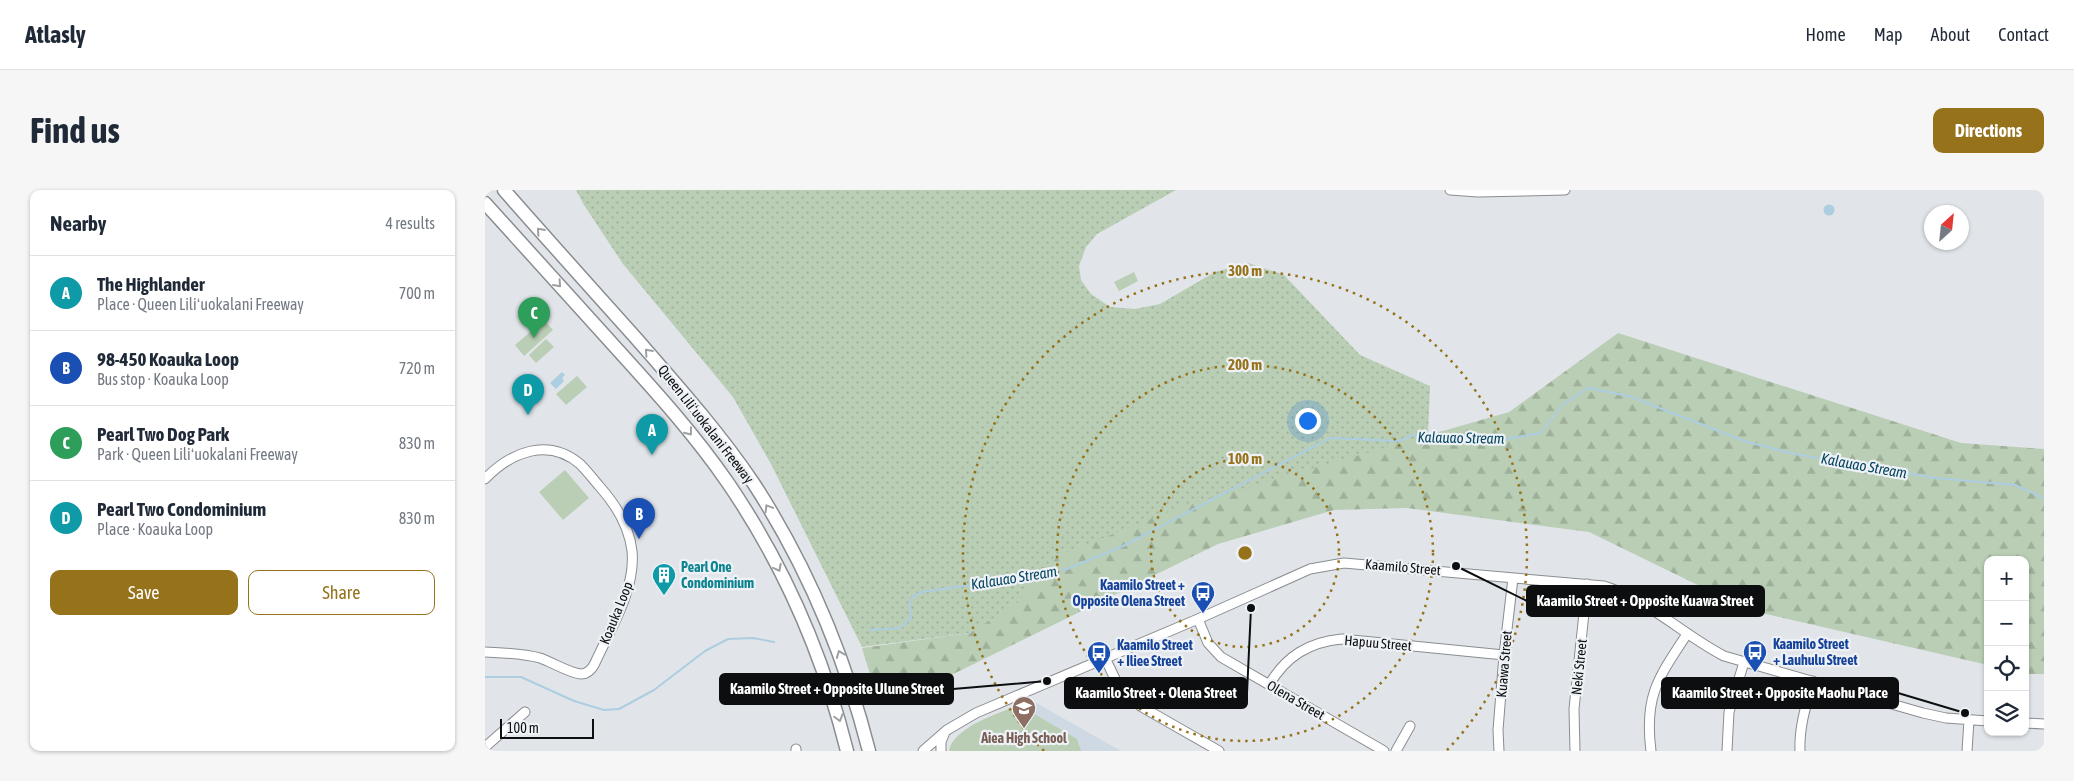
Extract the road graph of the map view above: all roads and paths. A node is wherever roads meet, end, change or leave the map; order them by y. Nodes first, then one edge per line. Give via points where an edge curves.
1 (504, 190) edge
2 (1450, 190) edge
3 (1565, 190) edge
4 (485, 203) edge
5 (485, 479) edge
6 (1513, 578) junction
7 (1587, 584) junction
8 (1198, 619) junction
9 (1687, 634) junction
10 (485, 652) edge
11 (1504, 655) junction
12 (1105, 658) junction
13 (1744, 662) junction
14 (1813, 682) junction
15 (1269, 685) junction
16 (525, 712) dead end
17 (1969, 720) junction
18 (1984, 721) edge
19 (2029, 723) edge
20 (2044, 724) edge
21 (1411, 726) dead end
22 (947, 730) junction
23 (485, 747) edge
24 (847, 751) edge
25 (869, 751) edge
26 (924, 751) edge
27 (941, 751) edge
28 (1219, 751) edge
29 (1384, 751) edge
30 (1396, 751) edge
31 (1499, 751) edge
32 (1575, 751) edge
33 (1651, 751) edge
34 (1727, 751) edge
35 (1800, 751) edge
36 (1967, 751) edge

25 -> 1 highway, Queen Liliʻuokalani Freeway via 847,673 823,612 754,485 697,409
2 - 3 street
4 -> 24 highway, Queen Liliʻuokalani Freeway via 687,429 728,483 767,546 807,628 826,678
5 - 10 street, Koauka Loop via 508,459 524,452 550,451 565,455 579,464 613,502 628,534 632,552 630,581 588,673 575,672 538,658
6 - 7 street, Kaamilo Street
6 - 8 street, Kaamilo Street via 1371,564 1326,564
6 - 11 street, Kuawa Street
7 - 9 street, Kaamilo Street via 1605,586 1631,597
7 - 32 street, Neki Street via 1574,710
8 - 12 street, Kaamilo Street
8 - 15 street, Olena Street via 1208,643 1221,658
9 - 13 street, Kaamilo Street via 1712,650
9 - 33 street via 1654,688 1648,718
11 - 15 street, Hapuu Street via 1327,641 1294,655
11 - 31 street, Kuawa Street
12 - 22 street, Kaamilo Street via 976,713
12 - 28 street via 1126,695
13 - 14 street, Kaamilo Street
13 - 34 street via 1729,712
14 - 17 street, Kaamilo Street via 1923,713
14 - 35 street via 1799,735
15 - 29 street, Olena Street
16 - 23 street
17 - 18 street, Kaamilo Street
17 - 36 street
19 - 20 street
21 - 30 street
22 - 26 street, Kaamilo Street
22 - 27 street

